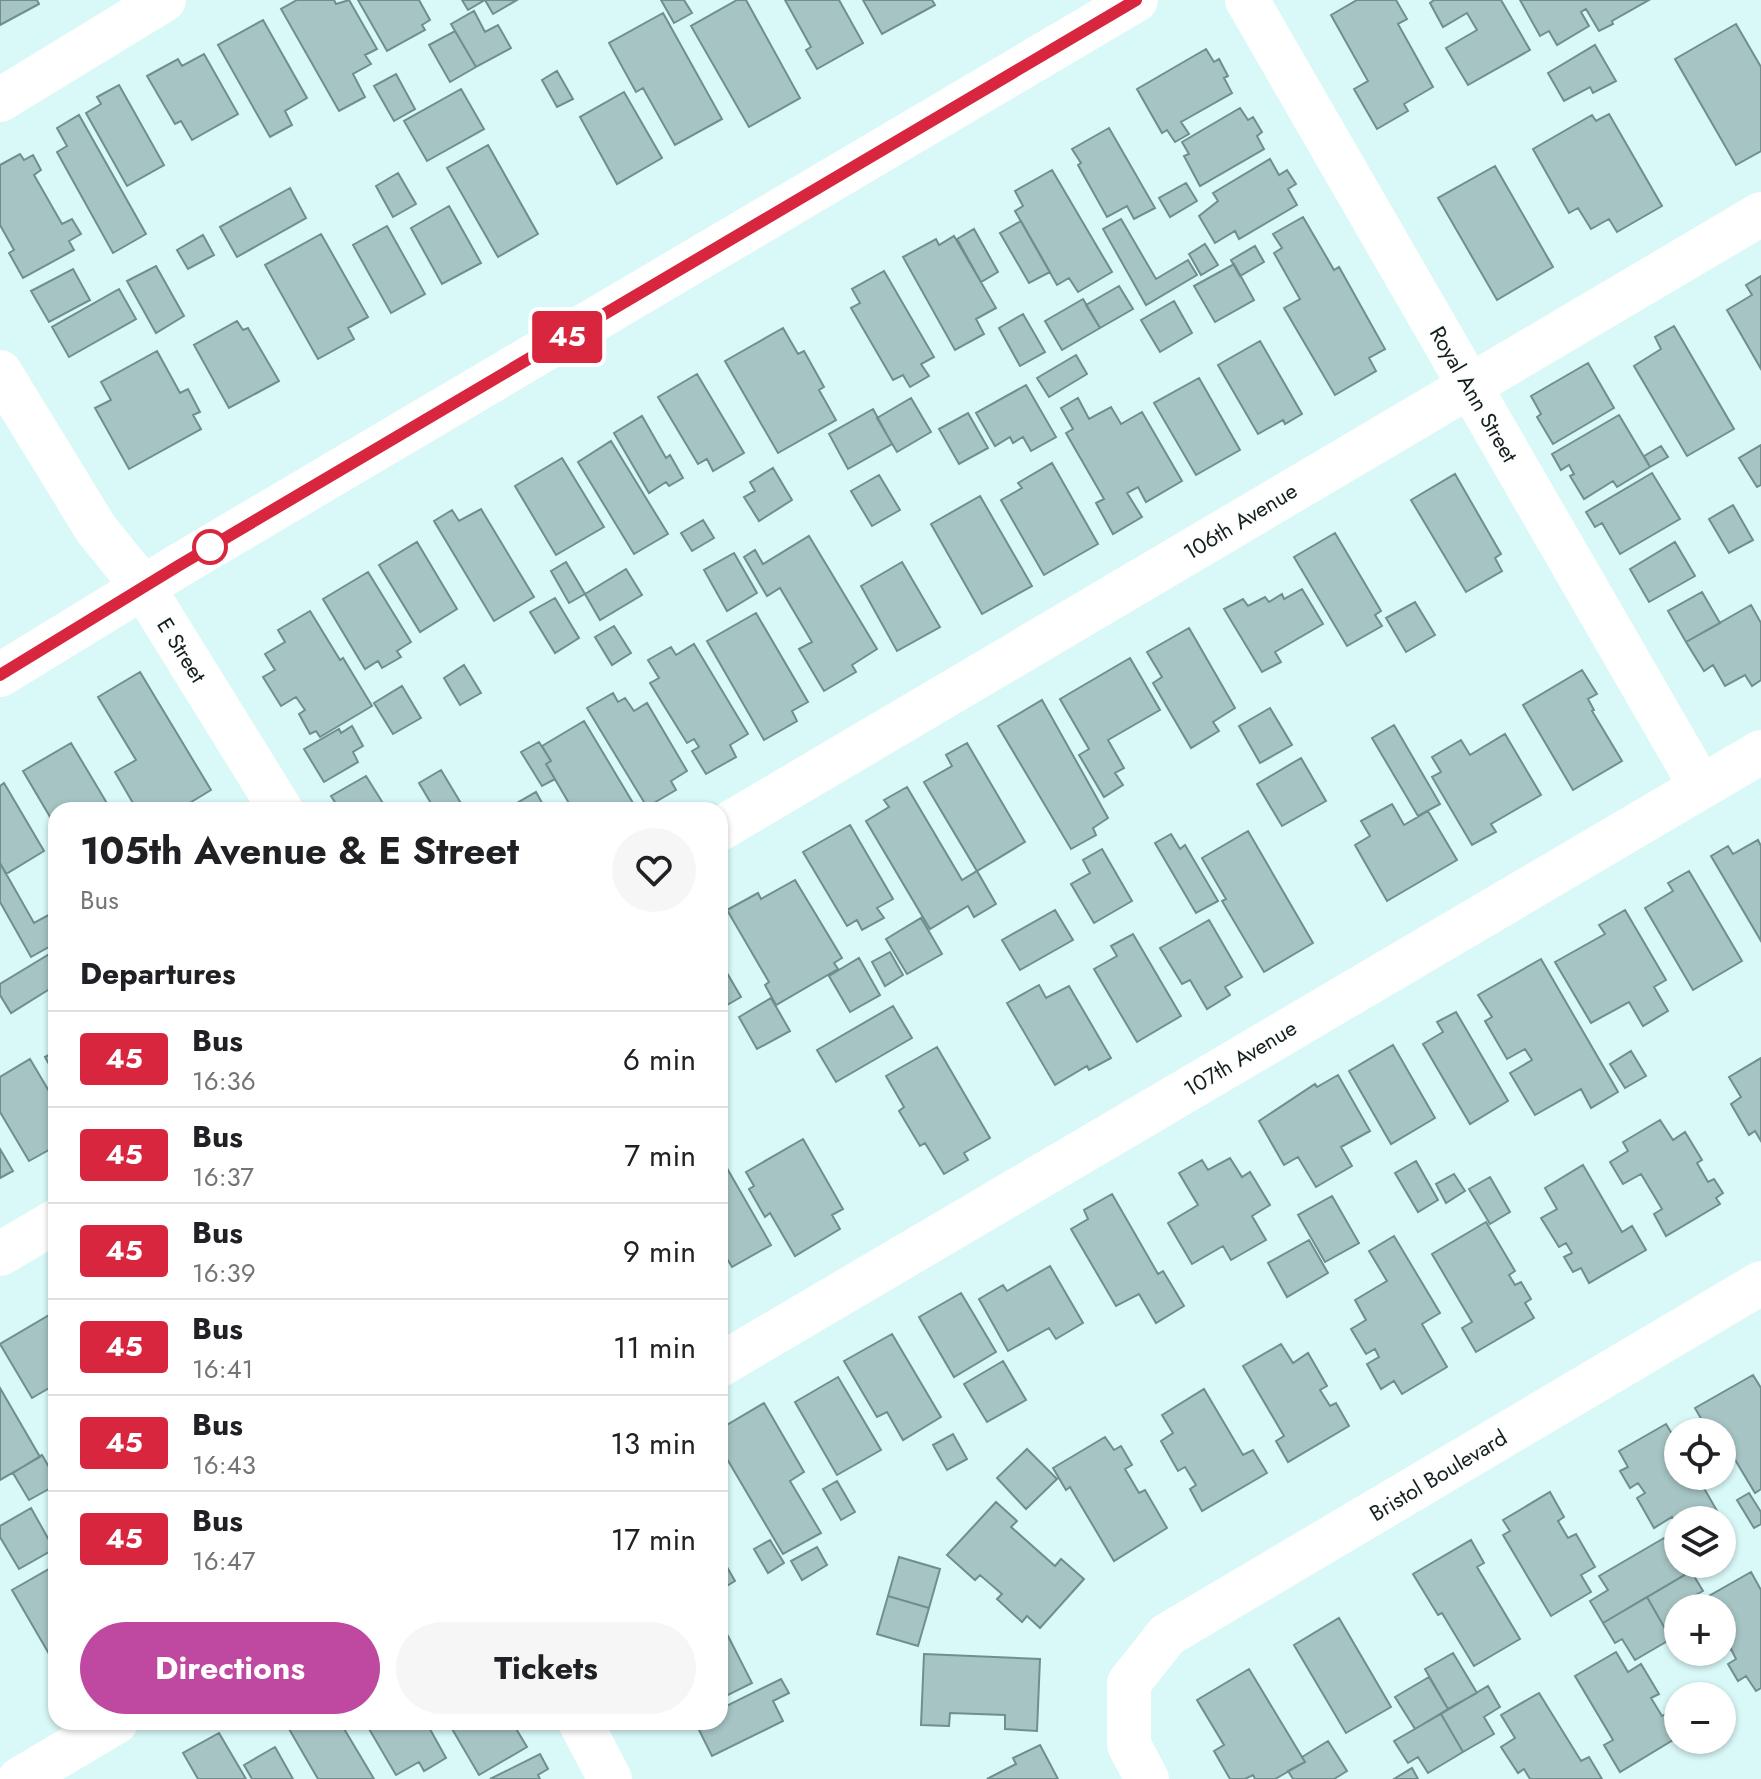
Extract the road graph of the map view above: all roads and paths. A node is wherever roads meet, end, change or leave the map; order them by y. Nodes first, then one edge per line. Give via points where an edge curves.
1 (164, 0) edge
2 (1136, 0) edge
3 (1247, 0) edge
4 (0, 100) edge
5 (1761, 214) edge
6 (0, 372) edge
7 (1469, 387) junction
8 (143, 587) junction
9 (0, 675) edge
10 (1761, 752) edge
11 (1701, 787) junction
12 (276, 802) edge
13 (728, 824) edge
14 (48, 1226) edge
15 (0, 1254) edge
16 (1761, 1283) edge
17 (728, 1360) edge
18 (103, 1730) edge
19 (584, 1730) edge
20 (20, 1779) edge
21 (610, 1779) edge
22 (1147, 1779) edge

1 - 4 street
2 - 8 street
3 - 7 street, Royal Ann Street
5 - 7 street, 106th Avenue
6 - 8 street, E Street via 96,529
7 - 11 street, Royal Ann Street
7 - 13 street, 106th Avenue
8 - 9 street
8 - 12 street, E Street
10 - 11 street, 107th Avenue
11 - 17 street, 107th Avenue
14 - 15 street
16 - 22 street, Bristol Boulevard via 1167,1635 1129,1683 1129,1745
18 - 20 street
19 - 21 street

